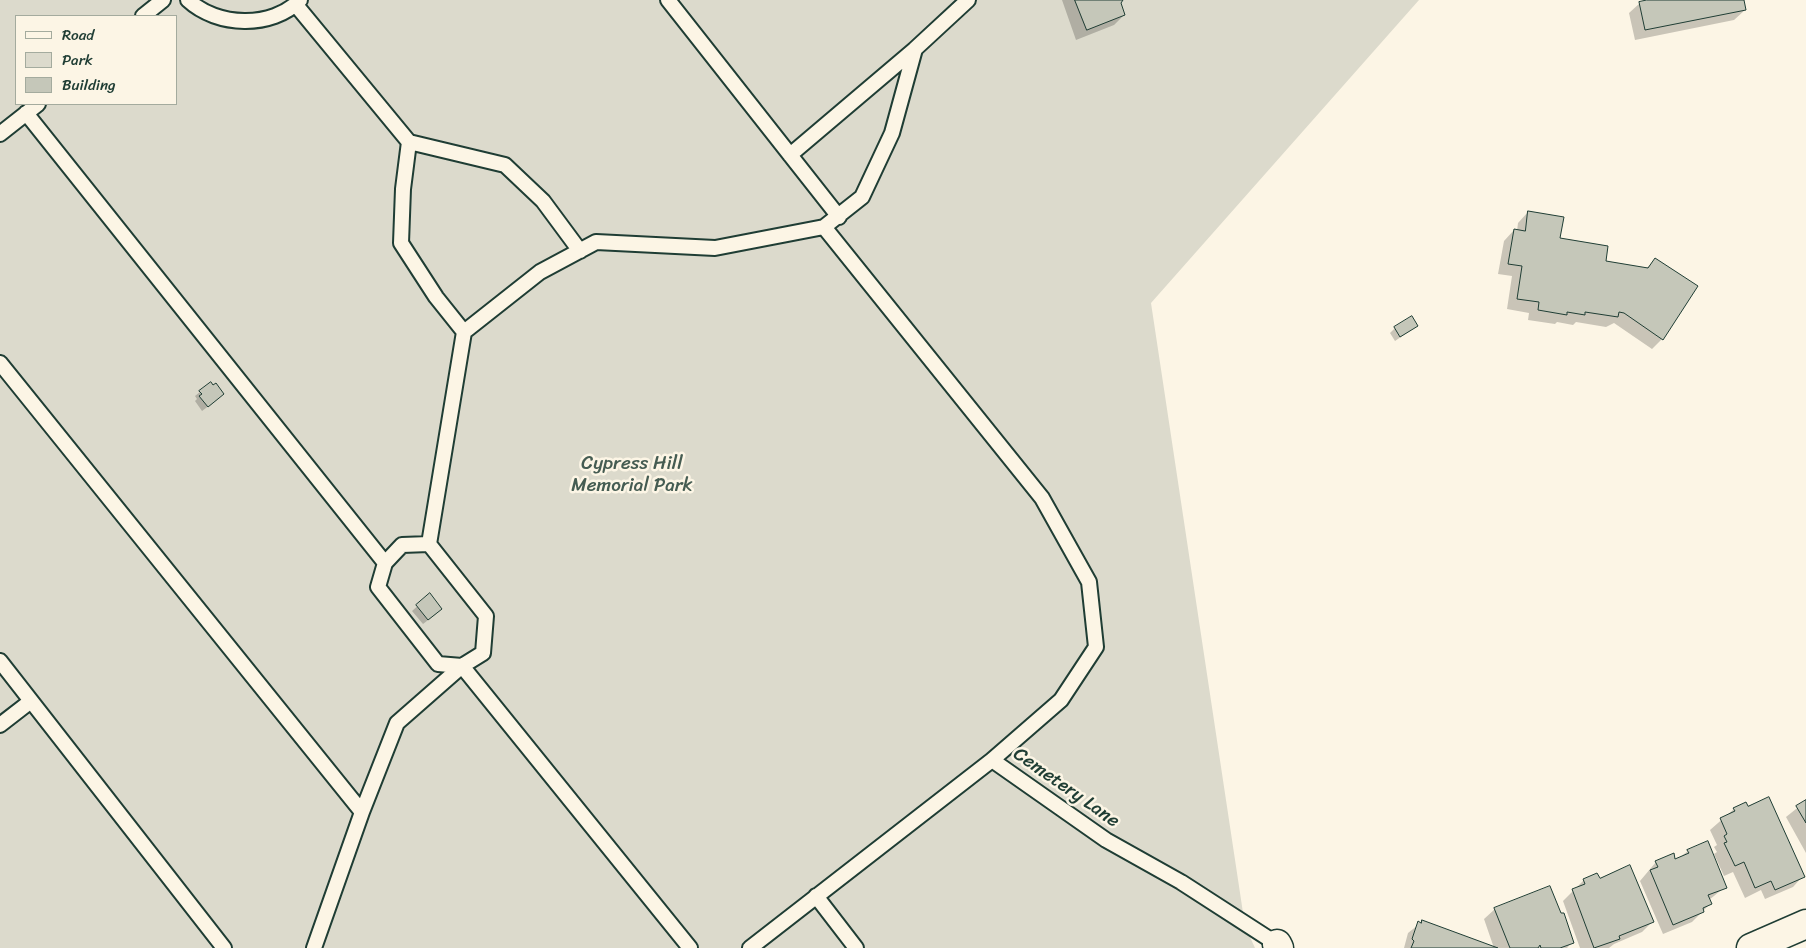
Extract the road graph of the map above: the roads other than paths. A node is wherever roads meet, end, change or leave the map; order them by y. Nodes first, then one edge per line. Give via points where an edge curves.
1 (163, 0) edge
2 (188, 0) edge
3 (668, 0) edge
4 (968, 0) edge
5 (298, 2) edge
6 (144, 15) edge
7 (915, 50) junction
8 (37, 105) edge
9 (26, 113) junction
10 (0, 134) edge
11 (409, 142) junction
12 (790, 155) junction
13 (839, 217) junction
14 (824, 227) junction
15 (580, 251) junction
16 (464, 332) junction
17 (0, 363) edge
18 (429, 544) junction
19 (385, 564) junction
20 (0, 661) edge
21 (462, 666) junction
22 (31, 701) junction
23 (0, 725) edge
24 (992, 760) junction
25 (362, 812) junction
26 (816, 896) junction
27 (1806, 924) edge
28 (1278, 946) edge
29 (224, 948) edge
30 (314, 948) edge
31 (690, 948) edge
32 (750, 948) edge
33 (856, 948) edge
34 (1751, 948) edge

1 - 6 lane
2 - 5 lane via 220,18 247,22 273,17
3 - 12 lane
4 - 7 lane
5 - 11 lane
7 - 12 lane
7 - 13 lane via 892,133 862,197
8 - 9 lane
9 - 10 lane
9 - 19 lane
11 - 15 lane via 505,165 543,201
11 - 16 lane via 402,189 401,242 436,297
12 - 13 lane
13 - 14 lane
14 - 15 lane via 715,248 596,242
14 - 24 lane via 1042,498 1089,582 1096,647 1061,700
15 - 16 lane via 540,272
16 - 18 lane
17 - 25 lane
18 - 19 lane via 402,545
18 - 21 lane via 486,616 483,653
19 - 21 lane via 378,587 438,664
20 - 22 lane
21 - 25 lane via 397,723
21 - 31 lane
22 - 23 lane
22 - 29 lane
24 - 26 lane, Cemetery Lane
24 - 28 lane, Cemetery Lane via 1106,840 1181,882
25 - 30 lane
26 - 32 lane, Cemetery Lane
26 - 33 lane
27 - 34 street

